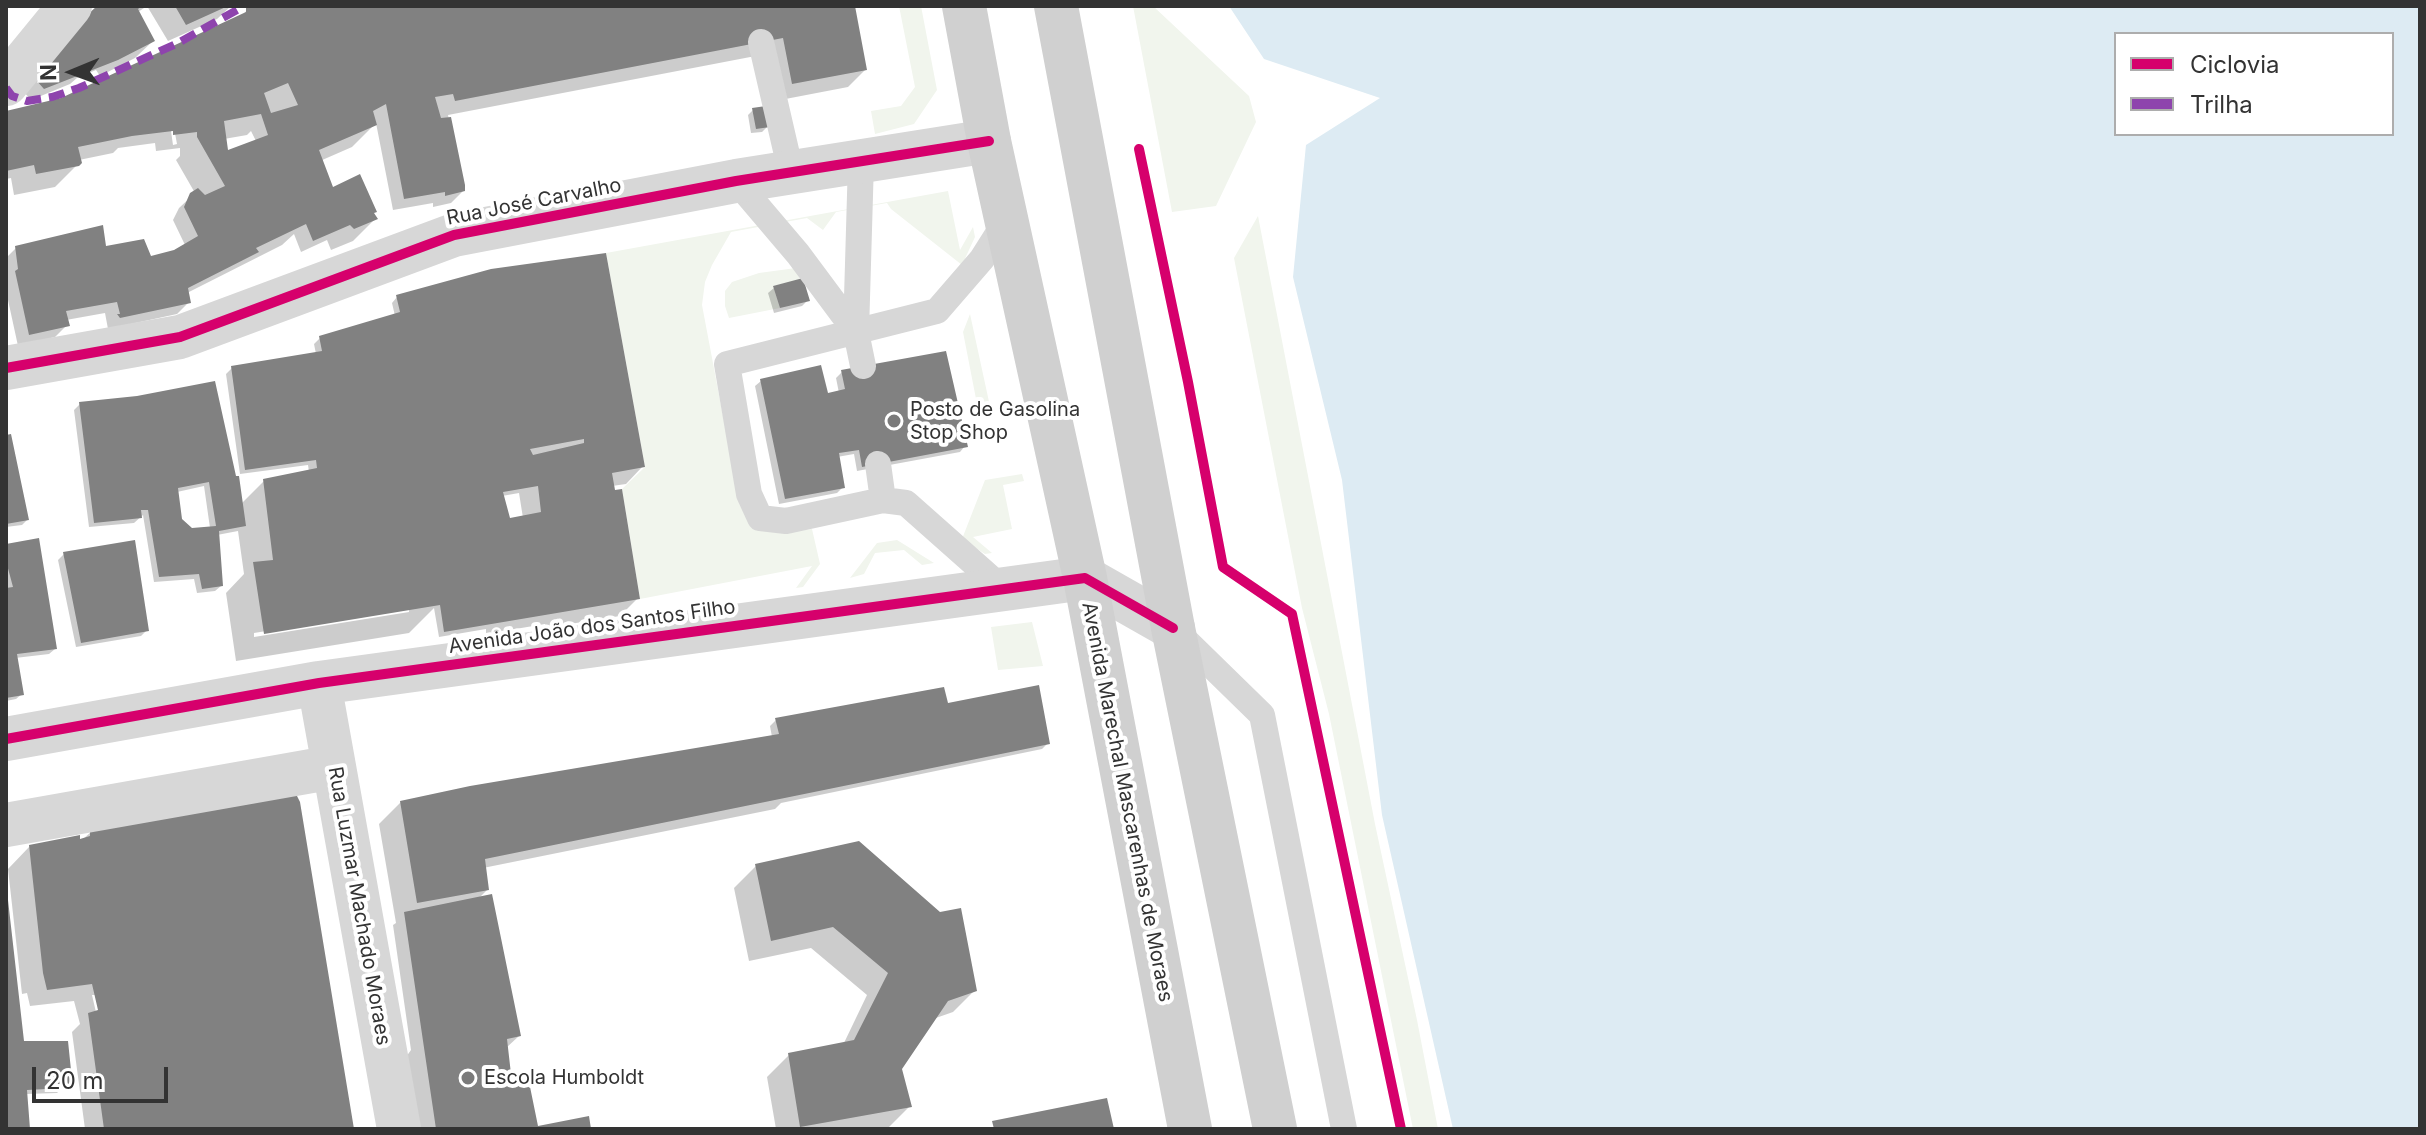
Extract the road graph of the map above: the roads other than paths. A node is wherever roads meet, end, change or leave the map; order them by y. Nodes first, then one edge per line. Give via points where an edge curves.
1 (70, 6) edge
2 (964, 6) edge
3 (1056, 6) edge
4 (761, 42) dead end
5 (6, 84) edge
6 (989, 141) junction
7 (861, 161) junction
8 (791, 172) junction
9 (736, 181) junction
10 (1006, 221) junction
11 (856, 332) junction
12 (863, 366) dead end
13 (6, 368) edge
14 (878, 464) dead end
15 (883, 500) junction
16 (1085, 578) junction
17 (1003, 589) junction
18 (1173, 628) junction
19 (319, 683) junction
20 (6, 739) edge
21 (334, 767) junction
22 (6, 825) edge
23 (399, 1129) edge
24 (1190, 1129) edge
25 (1275, 1129) edge
26 (1344, 1129) edge

1 - 5 street
2 - 6 main road, Avenida Marechal Mascarenhas de Moraes
3 - 18 main road
4 - 8 lane
6 - 7 street, Rua José Carvalho
6 - 10 main road, Avenida Marechal Mascarenhas de Moraes
7 - 8 street, Rua José Carvalho
7 - 11 lane
8 - 9 street, Rua José Carvalho
9 - 11 lane
9 - 13 street, Rua José Carvalho via 454,235 180,337
10 - 11 lane via 982,259 937,311
10 - 16 main road, Avenida Marechal Mascarenhas de Moraes
11 - 12 lane
11 - 15 lane via 727,364 749,494 760,518 786,521
14 - 15 lane
15 - 17 lane via 906,503
16 - 17 street, Avenida João dos Santos Filho
16 - 18 street
16 - 24 main road, Avenida Marechal Mascarenhas de Moraes
17 - 19 street, Avenida João dos Santos Filho
18 - 25 main road
18 - 26 lane via 1262,715
19 - 20 street, Avenida João dos Santos Filho
19 - 21 street, Rua Luzmar Machado Moraes
21 - 22 street
21 - 23 street, Rua Luzmar Machado Moraes

